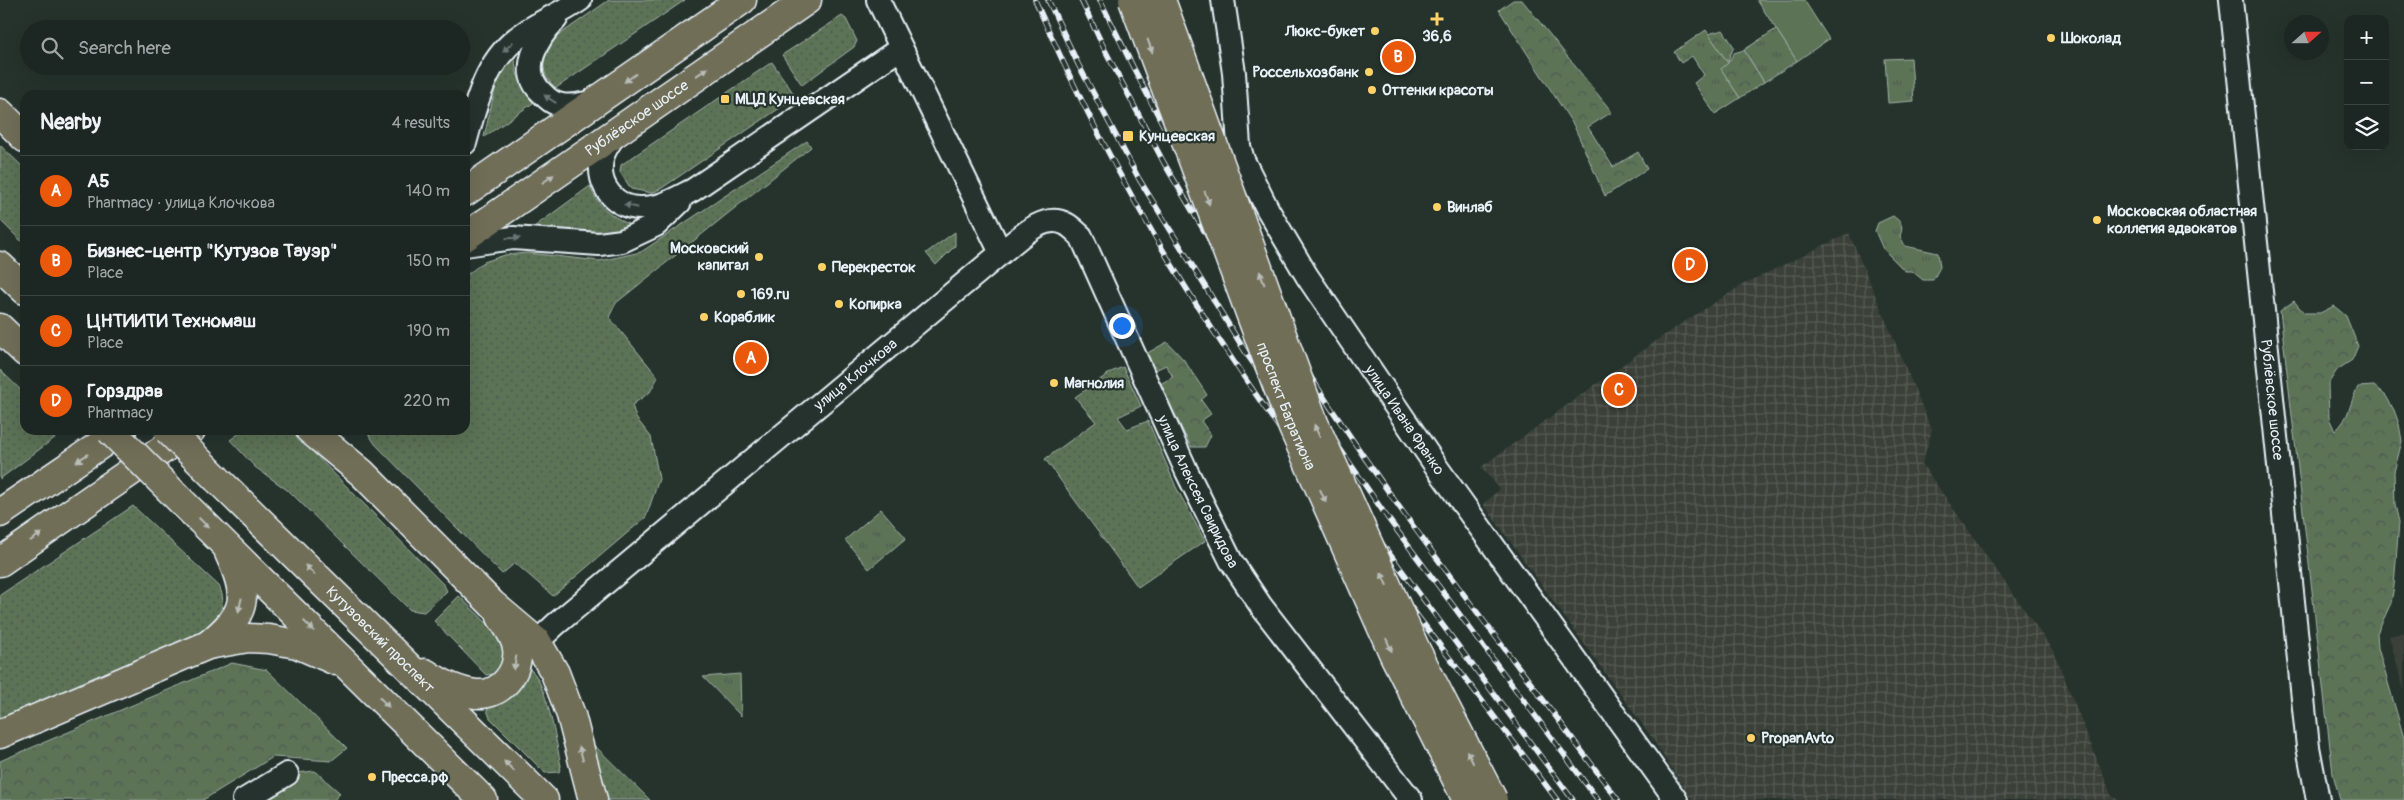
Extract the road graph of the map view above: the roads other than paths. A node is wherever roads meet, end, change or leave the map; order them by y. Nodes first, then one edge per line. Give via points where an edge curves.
1 (742, 0) edge
2 (807, 0) edge
3 (1133, 0) edge
4 (1161, 0) edge
5 (1223, 0) edge
6 (2231, 0) edge
7 (572, 6) edge
8 (882, 8) edge
9 (901, 48) junction
10 (597, 101) junction
11 (0, 113) edge
12 (470, 124) edge
13 (619, 129) junction
14 (20, 133) edge
15 (470, 189) edge
16 (693, 190) junction
17 (470, 233) edge
18 (470, 244) edge
19 (1001, 253) junction
20 (0, 266) edge
21 (20, 285) edge
22 (0, 328) edge
23 (0, 335) edge
24 (20, 347) edge
25 (20, 348) edge
26 (115, 435) edge
27 (115, 435) edge
28 (173, 435) edge
29 (185, 435) edge
30 (316, 435) edge
31 (337, 435) edge
32 (362, 473) junction
33 (0, 513) edge
34 (224, 543) junction
35 (0, 562) edge
36 (492, 604) junction
37 (537, 642) junction
38 (208, 645) junction
39 (395, 653) junction
40 (350, 667) junction
41 (0, 734) edge
42 (287, 774) dead end
43 (244, 800) edge
44 (483, 800) edge
45 (544, 800) edge
46 (593, 800) edge
47 (1412, 800) edge
48 (1467, 800) edge
49 (1493, 800) edge
50 (1676, 800) edge
51 (2318, 800) edge

1 -> 10 main road
13 -> 2 main road, Рублёвское шоссе
3 -> 48 main road, проспект Багратиона, bridge via 1293,428 1394,655
49 -> 4 main road, проспект Багратиона, bridge via 1416,650 1314,423
5 - 50 street, улица Ивана Франко via 1234,73 1239,146 1268,210 1307,276 1438,469
6 - 51 street, Рублёвское шоссе via 2308,747
10 -> 7 street via 578,105 550,101 532,77 530,64 543,32
7 -> 12 street via 526,31 506,47 480,87
8 - 9 street
9 - 16 street
9 - 19 street
10 - 15 main road
11 - 14 main road
16 -> 13 street via 671,202 643,209 620,203 610,196 600,174 602,159
17 -> 13 main road, Рублёвское шоссе
18 -> 16 street via 513,238 599,244 622,241 656,224
19 - 37 street, улица Клочкова
19 - 47 street, улица Алексея Свиридова via 1047,222 1066,223 1081,236 1187,472 1232,561 1261,606
20 - 21 main road
22 - 24 main road
23 - 25 main road
26 -> 34 main road, bridge
27 -> 33 main road
39 -> 28 main road, Кутузовский проспект, bridge
35 -> 29 main road
30 - 32 main road
31 - 32 main road via 344,451
32 - 36 main road
34 -> 38 main road via 238,571 243,590 242,604 228,629
34 -> 40 main road
36 - 37 main road
36 -> 39 main road via 513,635 517,649 515,667 508,681 496,690 477,694 462,691 434,679
46 -> 37 main road via 571,715 555,672
38 - 40 main road via 248,638 269,639 297,644
38 - 41 main road
45 -> 39 main road, Кутузовский проспект
40 -> 44 main road
42 - 43 street

